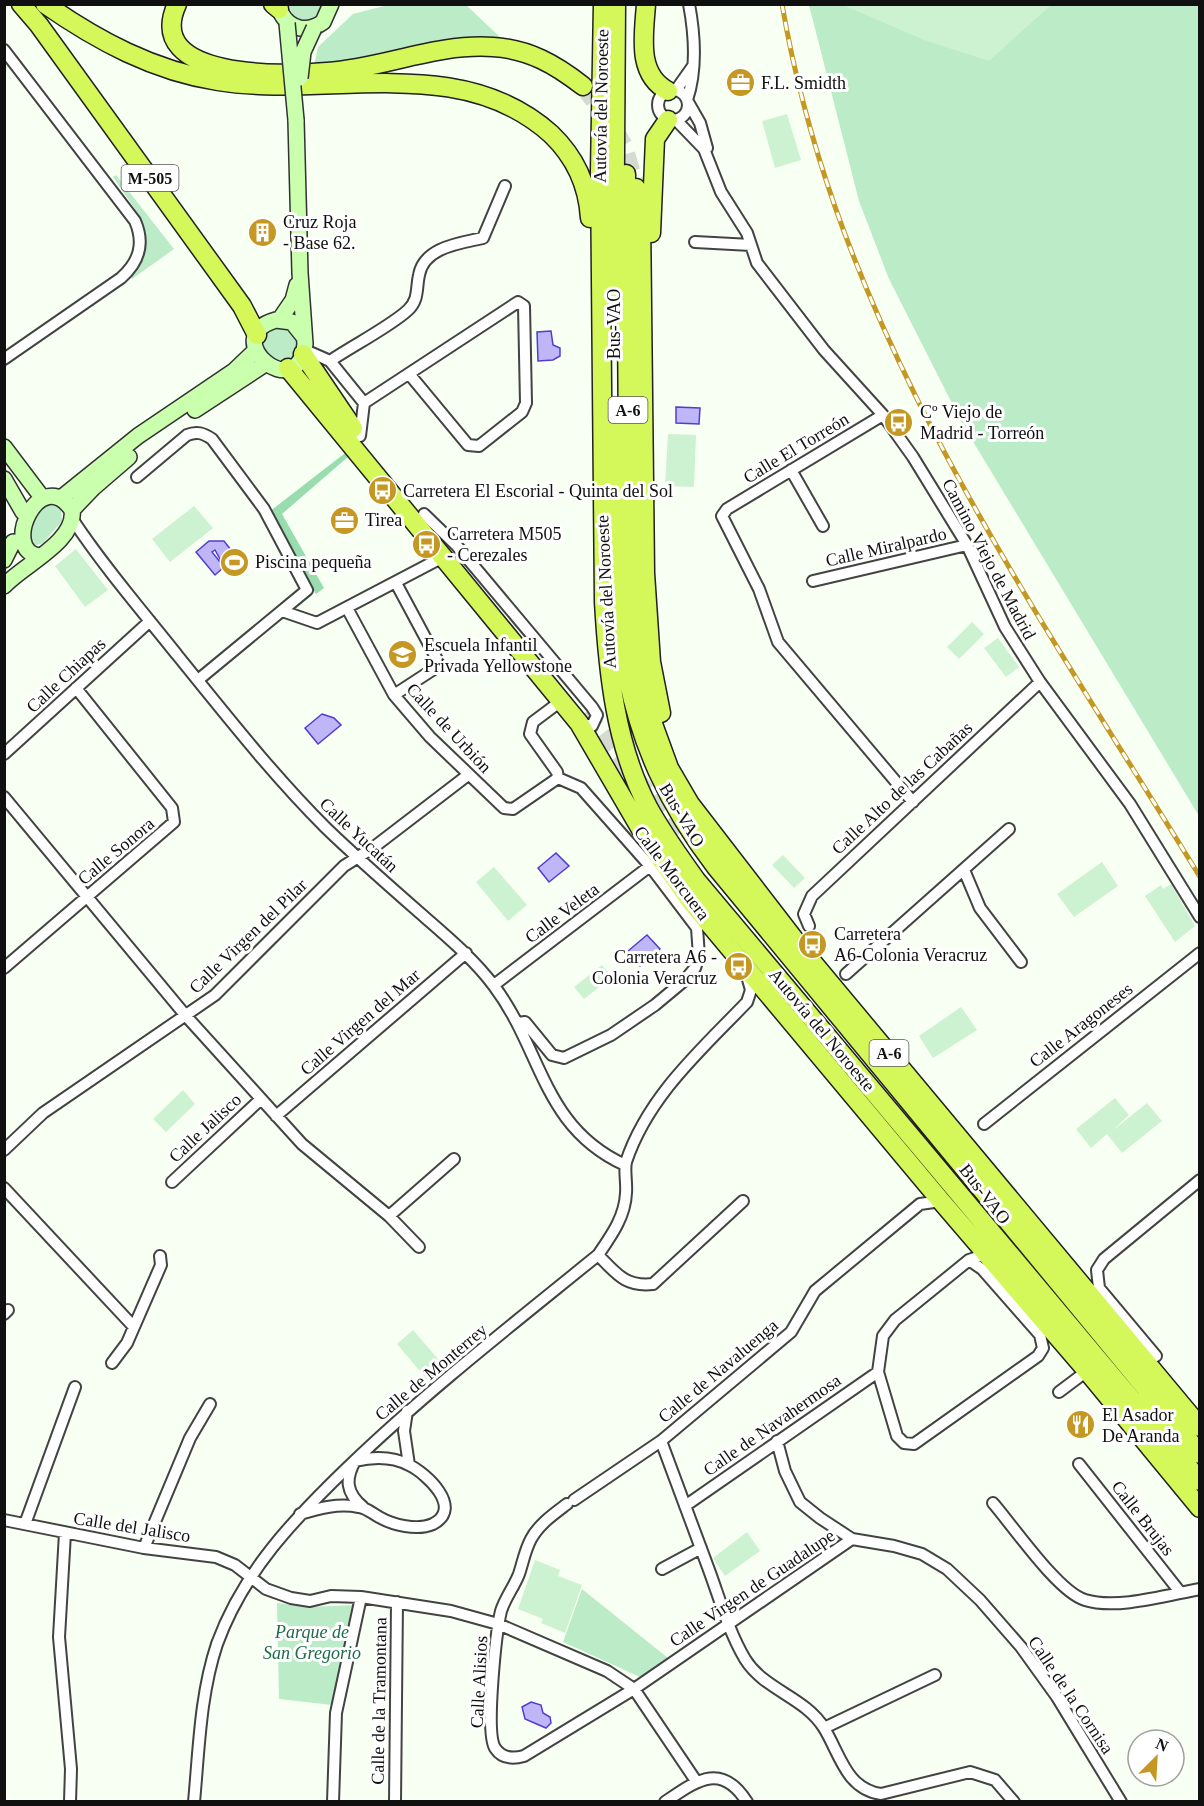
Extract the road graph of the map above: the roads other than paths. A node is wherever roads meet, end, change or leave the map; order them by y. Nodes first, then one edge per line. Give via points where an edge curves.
1 (21, 4) edge
2 (45, 4) edge
3 (64, 4) edge
4 (177, 4) edge
5 (343, 4) edge
6 (603, 4) edge
7 (616, 4) edge
8 (628, 4) edge
9 (646, 4) edge
10 (689, 4) edge
11 (330, 8) edge
12 (280, 10) edge
13 (314, 28) junction
14 (4, 50) edge
15 (693, 66) junction
16 (328, 72) junction
17 (583, 86) tunnel mouth
18 (672, 90) junction
19 (688, 101) junction
20 (296, 120) junction
21 (672, 120) junction
22 (709, 160) junction
23 (505, 186) dead end
24 (636, 188) tunnel mouth
25 (695, 242) dead end
26 (751, 245) junction
27 (300, 273) junction
28 (643, 316) junction
29 (280, 319) junction
30 (256, 342) junction
31 (304, 347) junction
32 (4, 359) edge
33 (330, 361) junction
34 (265, 364) junction
35 (288, 368) junction
36 (410, 375) junction
37 (364, 403) junction
38 (883, 415) junction
39 (360, 436) junction
40 (4, 447) edge
41 (791, 470) junction
42 (137, 477) dead end
43 (4, 479) edge
44 (41, 496) junction
45 (61, 498) junction
46 (403, 507) junction
47 (22, 512) junction
48 (424, 513) junction
49 (72, 515) junction
50 (823, 526) dead end
51 (13, 542) junction
52 (967, 545) junction
53 (39, 556) junction
54 (443, 557) junction
55 (4, 560) edge
56 (461, 562) junction
57 (813, 581) dead end
58 (396, 583) junction
59 (4, 586) edge
60 (347, 608) junction
61 (282, 611) junction
62 (150, 621) junction
63 (198, 680) junction
64 (1040, 682) junction
65 (76, 687) junction
66 (394, 695) junction
67 (561, 701) junction
68 (582, 718) junction
69 (4, 754) edge
70 (468, 774) junction
71 (558, 778) junction
72 (4, 797) edge
73 (913, 802) junction
74 (690, 804) junction
75 (1009, 830) dead end
76 (685, 841) tunnel mouth
77 (357, 858) junction
78 (650, 866) junction
79 (964, 870) junction
80 (87, 897) junction
81 (1200, 917) edge
82 (809, 926) dead end
83 (466, 953) junction
84 (1200, 953) edge
85 (737, 956) junction
86 (1021, 962) dead end
87 (4, 968) edge
88 (846, 974) dead end
89 (494, 986) junction
90 (747, 1002) junction
91 (777, 1005) junction
92 (186, 1016) junction
93 (810, 1017) junction
94 (518, 1023) junction
95 (261, 1099) junction
96 (276, 1116) junction
97 (984, 1124) dead end
98 (4, 1150) edge
99 (454, 1159) dead end
100 (625, 1164) junction
101 (1200, 1180) edge
102 (172, 1182) dead end
103 (925, 1182) junction
104 (4, 1188) edge
105 (941, 1201) junction
106 (743, 1202) dead end
107 (920, 1204) junction
108 (389, 1216) junction
109 (1018, 1237) junction
110 (419, 1246) dead end
111 (598, 1255) junction
112 (160, 1256) dead end
113 (977, 1257) junction
114 (134, 1327) junction
115 (1156, 1356) joint
116 (112, 1363) dead end
117 (1087, 1371) junction
118 (878, 1372) junction
119 (75, 1387) dead end
120 (1059, 1392) dead end
121 (210, 1404) dead end
122 (1200, 1408) edge
123 (407, 1411) junction
124 (1200, 1427) edge
125 (661, 1441) junction
126 (777, 1441) junction
127 (1200, 1454) edge
128 (355, 1461) junction
129 (1079, 1464) dead end
130 (409, 1465) junction
131 (1200, 1480) edge
132 (571, 1502) joint
133 (993, 1503) dead end
134 (685, 1506) junction
135 (363, 1507) junction
136 (1200, 1508) edge
137 (299, 1514) junction
138 (4, 1520) edge
139 (25, 1524) junction
140 (65, 1533) junction
141 (852, 1539) junction
142 (144, 1548) junction
143 (701, 1548) junction
144 (662, 1569) dead end
145 (249, 1576) junction
146 (1200, 1589) edge
147 (1180, 1592) junction
148 (361, 1597) junction
149 (397, 1602) junction
150 (498, 1624) junction
151 (729, 1624) junction
152 (671, 1663) joint
153 (935, 1675) dead end
154 (634, 1689) junction
155 (824, 1728) junction
156 (696, 1781) junction
157 (70, 1802) edge
158 (194, 1802) edge
159 (333, 1802) edge
160 (395, 1802) edge
161 (664, 1802) edge
162 (747, 1802) edge
163 (1014, 1802) edge
164 (1121, 1802) edge

1 - 30 highway, M-505 via 242,306
2 - 93 highway via 118,49 216,81 270,86 410,84 459,89 501,102 534,120 568,153 586,188 590,211 594,611 600,677 613,742 637,805 675,869 710,912
3 - 16 highway via 123,42 190,67 270,77
4 - 16 highway via 171,21 174,37 180,50 196,61 243,70
5 - 11 street
6 - 93 highway, Autovía del Noroeste / A-6 via 603,543 607,658 618,724 630,764 663,834
7 - 109 highway, Bus-VAO via 613,194 617,588 625,668 641,734 662,784 695,840
8 - 74 highway, Autovía del Noroeste / A-6 via 629,588 637,659 649,713 669,768
9 - 18 highway via 648,70 655,82
10 - 15 street
11 - 13 street via 323,22
12 - 13 street via 300,29
12 - 20 street, bridge
13 - 20 street, bridge via 303,52
14 - 32 street via 135,221 141,244 135,263 121,278
15 - 18 street
15 - 19 street
16 - 17 highway via 463,46 495,47 525,52 557,66
18 - 19 street
18 - 21 street via 658,102 660,113
19 - 21 street via 686,114
19 - 22 street, Camino Viejo de Madrid via 700,123
20 - 27 street
21 - 22 street, Camino Viejo de Madrid via 699,142
21 - 28 highway via 655,139
22 - 26 street, Camino Viejo de Madrid via 721,192
23 - 33 street via 483,238 449,244 428,258 419,273 417,296 409,309
24 - 28 highway via 641,216
25 - 26 street
26 - 38 street, Camino Viejo de Madrid via 757,263 773,285 824,350
27 - 29 street via 293,300
27 - 31 street
28 - 74 highway via 645,573 651,662 661,711 692,791
29 - 30 street via 267,323
29 - 31 street via 298,326
30 - 34 street
30 - 45 street via 234,372 138,436
31 - 33 street
31 - 35 street via 295,365
31 - 39 highway
33 - 37 street
34 - 35 street via 280,370
34 - 49 street via 145,443 93,488
35 - 46 highway
36 - 36 street via 518,302 524,306 526,403 522,412 479,446 468,445
36 - 37 street
37 - 39 street
38 - 41 street, Calle El Torreón
38 - 52 street, Camino Viejo de Madrid
39 - 48 highway
40 - 44 street
41 - 50 street
41 - 73 street, Calle El Torreón via 727,508 723,520 759,589 778,642
42 - 61 street via 187,435 195,432 212,440 264,509 307,590
43 - 47 street
44 - 45 street
44 - 47 street
45 - 49 street
46 - 54 highway
46 - 56 highway
47 - 51 street via 13,529
48 - 56 highway
48 - 68 street via 457,546 597,715 592,726
49 - 53 street via 64,535
49 - 62 street, Calle Yucatán
51 - 53 street via 19,550
51 - 55 street
52 - 57 street, Calle Miralpardo
52 - 64 street, Camino Viejo de Madrid via 1005,627
53 - 59 street
54 - 58 street
54 - 67 highway
56 - 68 highway
58 - 60 street
58 - 66 street via 440,665
60 - 61 street via 317,623
60 - 66 street, Calle de Urbión
61 - 63 street
62 - 63 street, Calle Yucatán
62 - 65 street, Calle Chiapas
63 - 77 street, Calle Yucatán via 281,784
64 - 73 street, Calle Alto de las Cabañas
64 - 81 street, Camino Viejo de Madrid via 1130,804
65 - 69 street, Calle Chiapas
65 - 80 street, Calle Sonora via 175,816 171,826
66 - 70 street, Calle de Urbión
67 - 68 highway
67 - 71 street via 530,726 530,734
68 - 85 highway via 655,853
70 - 71 street, Calle de Urbión via 504,808 513,809
70 - 77 street, Calle Virgen del Pilar
71 - 78 street, Calle Morcuera via 581,788
72 - 80 street
73 - 82 street, Calle Alto de las Cabañas via 812,896 804,914
74 - 124 highway, Autovía del Noroeste / A-6 via 804,952
75 - 79 street
76 - 109 highway via 730,900
77 - 83 street, Calle Yucatán
77 - 92 street, Calle Virgen del Pilar via 344,866 215,995
78 - 89 street, Calle Veleta
78 - 94 street, Calle Morcuera via 697,928 699,956 686,980 611,1035 564,1058 552,1056 525,1022
79 - 86 street via 980,908
79 - 88 street
80 - 87 street, Calle Sonora
80 - 92 street
83 - 89 street, Calle Yucatán
83 - 96 street, Calle Virgen del Mar
84 - 97 street, Calle Aragoneses
85 - 90 street via 751,983
85 - 91 highway
89 - 94 street, Calle Yucatán
90 - 91 street via 764,998
90 - 100 street, Calle de Monterrey via 680,1070 652,1109
91 - 103 highway
92 - 95 street
92 - 98 street, Calle Virgen del Pilar via 43,1113
93 - 131 highway, Autovía del Noroeste / A-6
94 - 100 street, Calle Yucatán via 551,1097 566,1118 610,1158
95 - 96 street
95 - 102 street, Calle Jalisco
96 - 108 street via 302,1144
99 - 108 street
100 - 111 street, Calle de Monterrey via 626,1199 618,1225
101 - 115 street via 1104,1259 1097,1276 1099,1288
103 - 105 highway
103 - 107 street
104 - 114 street
105 - 107 street
105 - 113 highway
106 - 111 street via 653,1284 639,1286 626,1282
107 - 125 street, Calle de Navaluenga via 815,1291 791,1332
108 - 110 street
109 - 127 highway, Bus-VAO
111 - 123 street, Calle de Monterrey
112 - 114 street via 161,1265
113 - 117 highway
113 - 118 street via 887,1329
113 - 118 street via 981,1269 1040,1335 1043,1348 1038,1356 914,1444 904,1443 897,1436
114 - 116 street
115 - 122 highway
117 - 120 street
117 - 136 highway
118 - 126 street, Calle de Navahermosa
119 - 139 street
121 - 142 street via 190,1438
123 - 128 street, Calle de Monterrey
123 - 130 street via 404,1431
125 - 132 street, Calle de Navaluenga
125 - 134 street
126 - 134 street, Calle de Navahermosa
126 - 141 street, Calle de la Cornisa via 785,1471 800,1502
128 - 130 street via 374,1458
128 - 135 street via 348,1473 347,1486
128 - 137 street, Calle de Monterrey
129 - 147 street, Calle Brujas
130 - 135 street via 441,1491 445,1506 441,1516 432,1524 397,1525
132 - 150 street, Calle Alisios via 543,1523 533,1536
133 - 147 street via 1065,1589 1084,1600 1111,1604
134 - 143 street
135 - 137 street via 330,1506
137 - 145 street, Calle de Monterrey
138 - 139 street, Calle del Jalisco
139 - 140 street, Calle del Jalisco
140 - 142 street, Calle del Jalisco
140 - 157 street via 59,1637
141 - 151 street, Calle Virgen de Guadalupe
141 - 164 street, Calle de la Cornisa via 921,1554 947,1569 980,1599 1057,1697
142 - 145 street, Calle del Jalisco via 216,1557
143 - 144 street
143 - 151 street
145 - 148 street, Calle del Jalisco via 266,1590 291,1598 310,1601 331,1596
145 - 158 street, Calle de Monterrey via 217,1644 202,1702
146 - 147 street
148 - 149 street, Calle del Jalisco
148 - 159 street via 336,1713
149 - 150 street, Calle del Jalisco
149 - 160 street, Calle de la Tramontana
150 - 154 street, Calle del Jalisco via 607,1671
150 - 154 street, Calle Alisios via 492,1720 495,1748 502,1755 513,1759 524,1756
151 - 152 street, Calle Virgen de Guadalupe
151 - 155 street via 756,1673 813,1714
152 - 154 street, Calle Alisios
153 - 155 street
154 - 156 street
155 - 163 street via 853,1780 869,1792 903,1790 970,1772 995,1780
156 - 161 street
156 - 162 street via 709,1777 725,1779 740,1790

